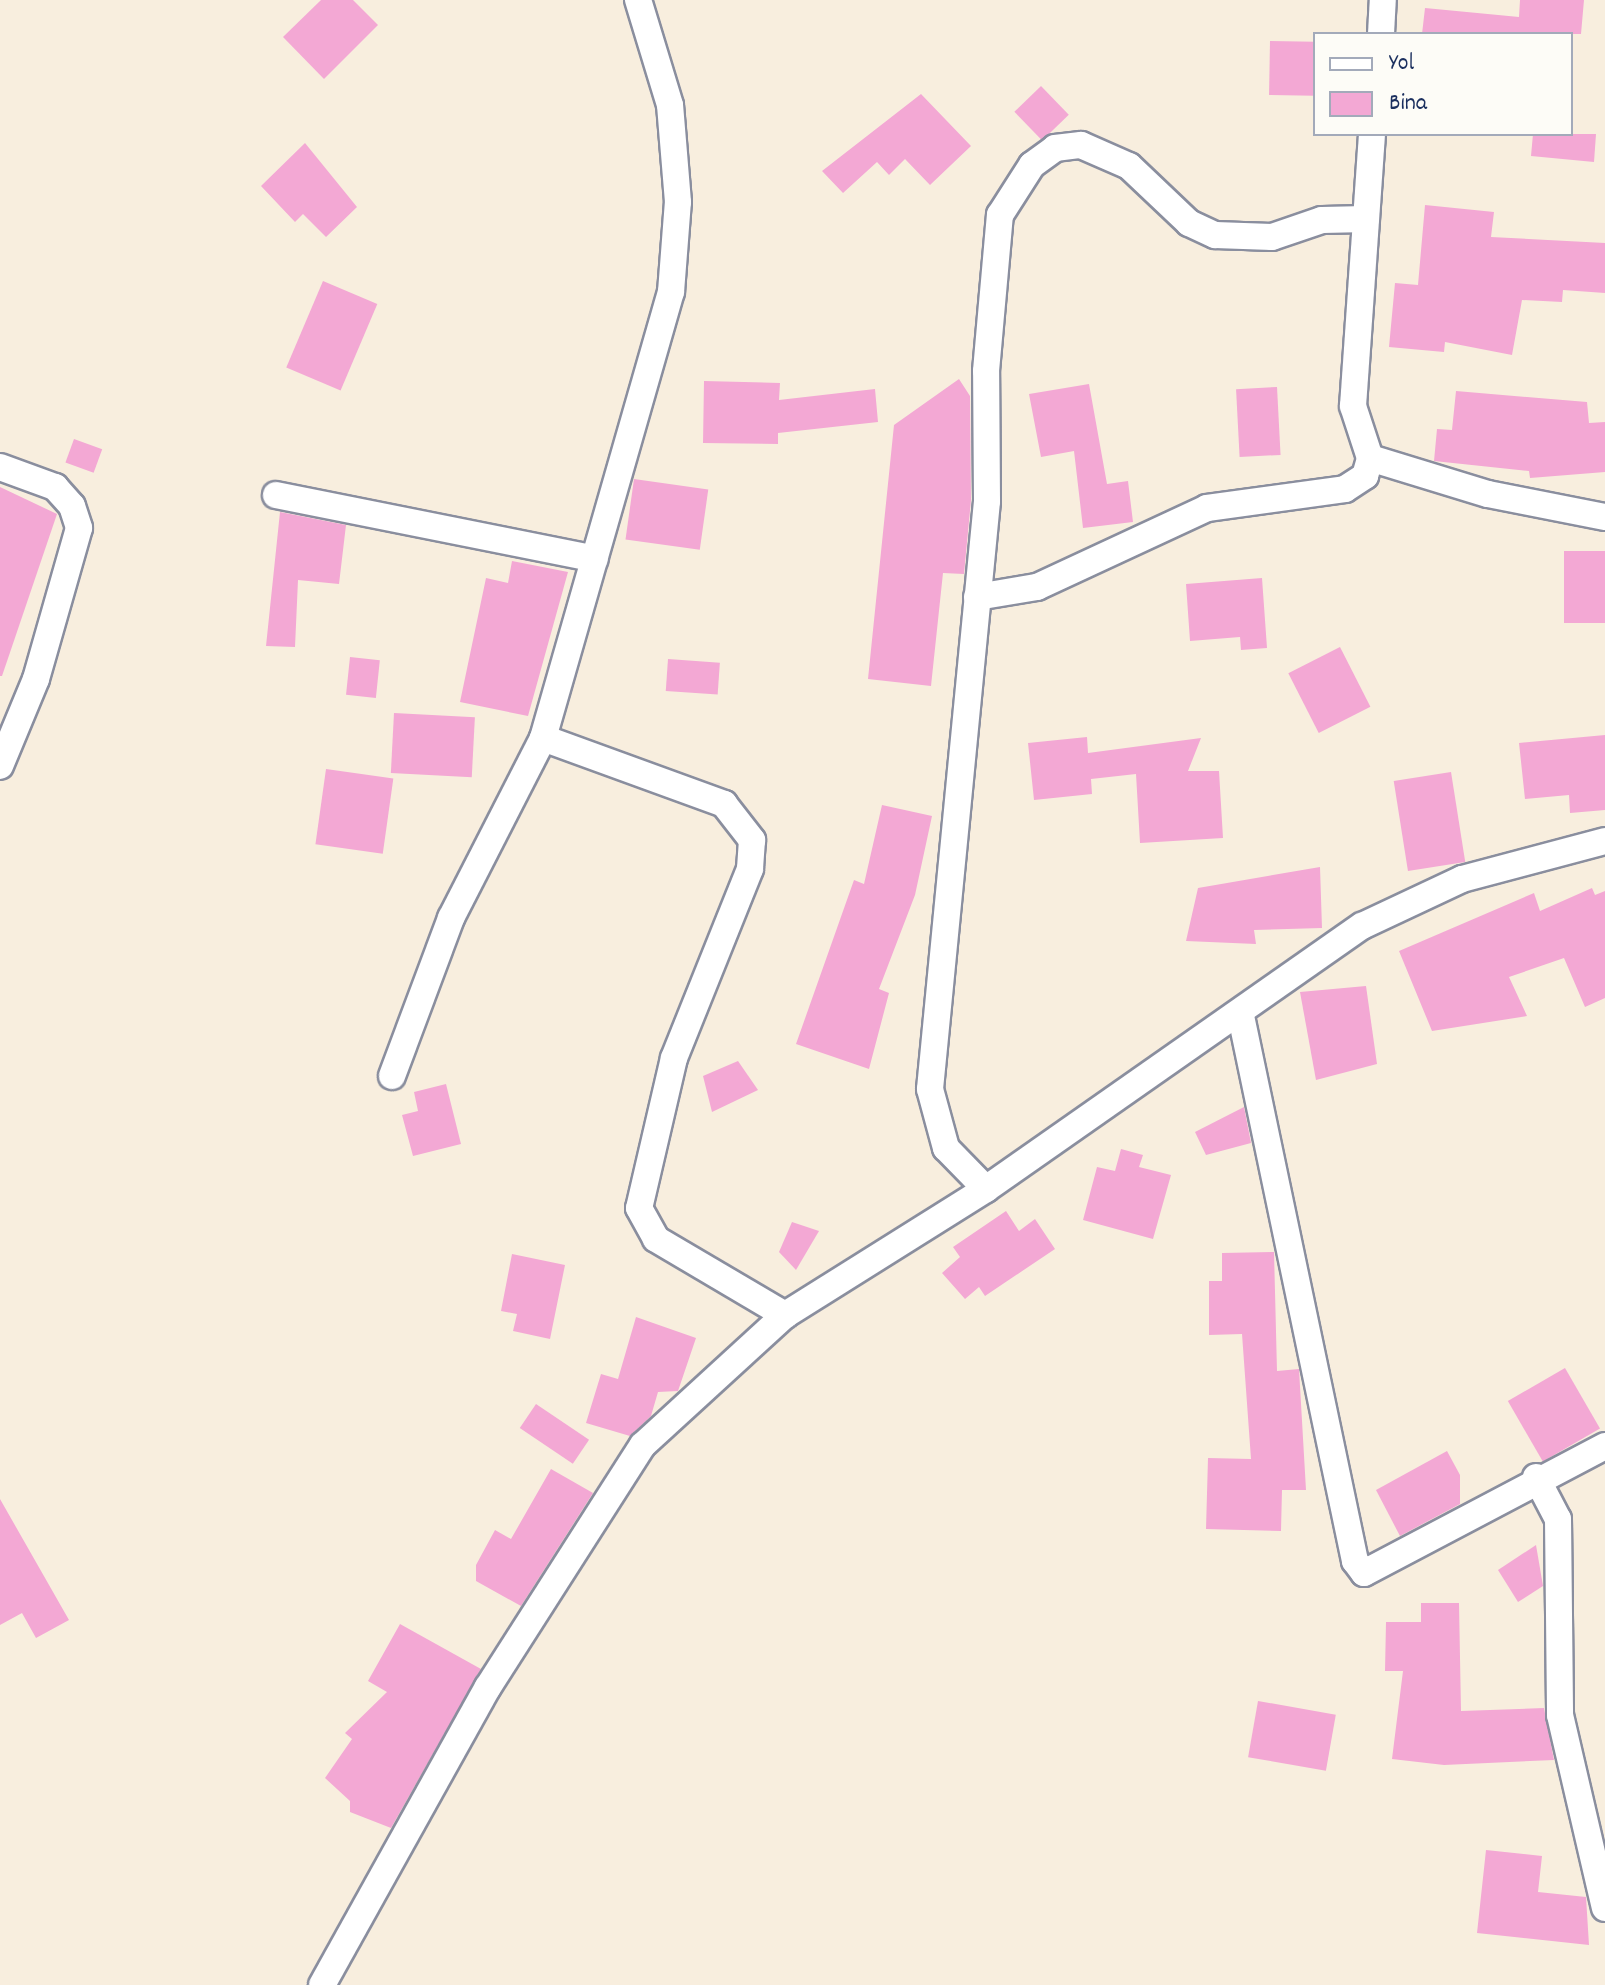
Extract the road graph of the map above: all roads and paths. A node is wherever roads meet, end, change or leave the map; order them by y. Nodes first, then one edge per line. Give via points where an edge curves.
1 (638, 0) edge
2 (1383, 0) edge
3 (1381, 32) edge
4 (1372, 136) edge
5 (1366, 219) junction
6 (1370, 458) junction
7 (0, 467) edge
8 (276, 495) dead end
9 (1605, 517) edge
10 (595, 559) junction
11 (977, 597) junction
12 (543, 738) junction
13 (0, 766) edge
14 (1605, 841) edge
15 (1241, 1016) junction
16 (392, 1076) dead end
17 (986, 1189) junction
18 (785, 1315) junction
19 (1605, 1446) edge
20 (1536, 1477) junction
21 (1605, 1908) edge
22 (322, 1985) edge

1 - 10 street via 670,105 678,202 671,292
2 - 3 street
4 - 5 street
5 - 6 street via 1353,406
5 - 11 street via 1322,220 1243,240 1189,223 1108,152 1081,145 1055,148 1032,165 1005,203 992,254
6 - 9 street via 1488,494
6 - 11 street via 1365,476 1345,489 1207,508 1037,587
7 - 13 street via 55,487 72,506 79,528 36,679
8 - 10 street
10 - 12 street
11 - 17 street via 930,1089 946,1148
12 - 16 street via 451,918
12 - 18 street via 724,804 752,840 750,869 674,1058 639,1208 656,1239
14 - 15 street via 1462,879 1362,926
15 - 17 street
15 - 20 street via 1355,1561 1364,1573
17 - 18 street
18 - 22 street via 643,1445 488,1687
19 - 20 street
20 - 21 street via 1558,1519 1560,1715

